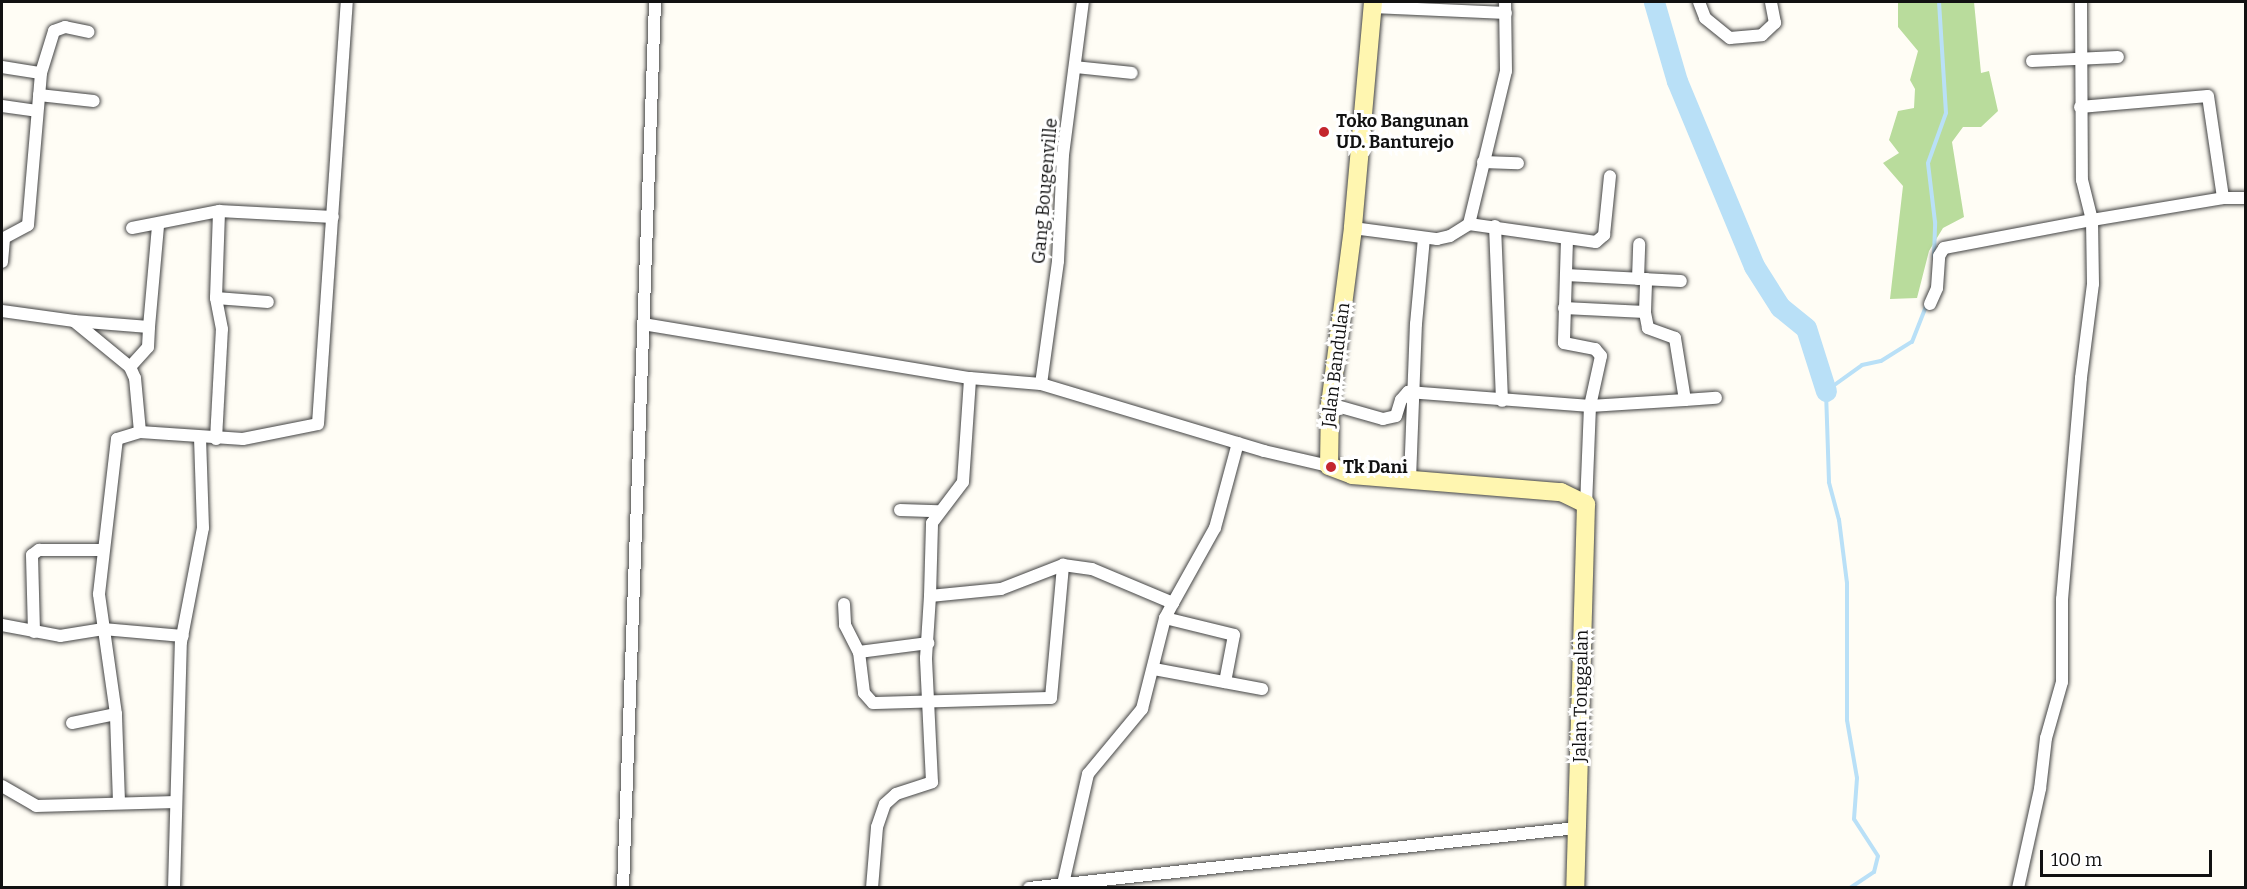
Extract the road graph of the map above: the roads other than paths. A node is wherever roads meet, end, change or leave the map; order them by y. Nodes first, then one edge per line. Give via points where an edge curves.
1 (347, 2) edge
2 (655, 2) edge
3 (1083, 2) edge
4 (1699, 2) edge
5 (1771, 2) edge
6 (2081, 2) edge
7 (1373, 4) edge
8 (1506, 7) edge
9 (88, 32) dead end
10 (2118, 57) dead end
11 (2080, 59) junction
12 (2032, 62) dead end
13 (2, 67) edge
14 (1075, 67) junction
15 (41, 73) junction
16 (1132, 73) dead end
17 (39, 95) junction
18 (94, 101) dead end
19 (2, 106) edge
20 (2080, 107) junction
21 (36, 111) junction
22 (1483, 162) junction
23 (1518, 164) dead end
24 (1610, 176) dead end
25 (2223, 198) junction
26 (2246, 198) edge
27 (219, 211) junction
28 (333, 217) junction
29 (2092, 220) junction
30 (1469, 224) junction
31 (158, 226) junction
32 (1494, 226) junction
33 (132, 228) dead end
34 (1353, 228) junction
35 (1424, 238) junction
36 (1567, 239) junction
37 (1639, 244) dead end
38 (2, 262) edge
39 (1566, 275) junction
40 (1642, 279) junction
41 (1681, 281) dead end
42 (216, 298) junction
43 (268, 302) dead end
44 (1930, 304) dead end
45 (1564, 308) junction
46 (2, 311) edge
47 (1645, 312) junction
48 (74, 321) junction
49 (643, 324) junction
50 (149, 327) junction
51 (130, 367) junction
52 (970, 378) junction
53 (1041, 384) junction
54 (1413, 392) junction
55 (1716, 398) dead end
56 (1685, 400) junction
57 (1502, 401) junction
58 (1330, 404) junction
59 (1590, 406) junction
60 (140, 432) junction
61 (200, 439) junction
62 (216, 439) junction
63 (1238, 443) junction
64 (1329, 466) junction
65 (1410, 479) junction
66 (1586, 504) junction
67 (900, 510) dead end
68 (938, 512) junction
69 (101, 550) junction
70 (1063, 565) junction
71 (930, 596) junction
72 (1173, 603) junction
73 (844, 604) dead end
74 (1165, 618) junction
75 (2, 625) edge
76 (103, 629) junction
77 (34, 632) junction
78 (183, 636) junction
79 (928, 644) junction
80 (859, 652) junction
81 (1154, 669) junction
82 (1225, 682) junction
83 (1262, 689) dead end
84 (928, 701) junction
85 (116, 714) junction
86 (72, 723) dead end
87 (2, 786) edge
88 (119, 802) junction
89 (176, 802) junction
90 (1576, 828) junction
91 (1064, 884) junction
92 (174, 888) edge
93 (623, 888) edge
94 (872, 888) edge
95 (1029, 888) edge
96 (1575, 888) edge
97 (2018, 888) edge

1 - 28 street
2 - 49 street
3 - 14 street, Gang Bougenville
4 - 5 street via 1705,18 1730,38 1762,34 1775,23
6 - 11 street
7 - 8 street
7 - 34 street, Jalan Bandulan
8 - 22 street via 1506,71
9 - 15 street via 65,27 54,31
10 - 11 street
11 - 12 street
11 - 20 street
13 - 15 street
14 - 16 street
14 - 53 street, Gang Bougenville via 1064,156 1058,261
15 - 17 street
17 - 18 street
17 - 21 street
19 - 21 street
20 - 25 street via 2205,94 2210,99
20 - 29 street via 2082,180
21 - 38 street via 28,225 4,238
22 - 23 street
22 - 30 street
24 - 36 street via 1604,235 1596,242
25 - 26 street
25 - 29 street
27 - 28 street
27 - 31 street
27 - 42 street
28 - 62 street via 318,424 243,439
29 - 44 street via 1944,248
29 - 97 street via 2094,284 2081,378 2062,599 2062,681 2046,738 2040,789
30 - 32 street
30 - 35 street via 1450,236
31 - 33 street
31 - 50 street
32 - 36 street
32 - 57 street
34 - 35 street
34 - 58 street, Jalan Bandulan
35 - 54 street
36 - 39 street
37 - 40 street
39 - 40 street
39 - 45 street
40 - 41 street
40 - 47 street
42 - 43 street
42 - 62 street via 222,329
45 - 47 street
45 - 59 street via 1565,344 1600,353
46 - 48 street
47 - 56 street via 1648,328 1675,338
48 - 50 street
48 - 51 street
49 - 52 street
49 - 93 street
50 - 51 street via 148,346
51 - 60 street via 135,378
52 - 53 street
52 - 68 street via 963,482
53 - 63 street
54 - 57 street
54 - 58 street via 1404,395 1392,419
54 - 65 street
55 - 56 street
56 - 59 street
57 - 59 street
58 - 64 street, Jalan Bandulan
59 - 66 street
60 - 61 street
60 - 69 street via 117,439
61 - 62 street
61 - 78 street via 202,528
63 - 64 street
63 - 72 street via 1215,528
64 - 65 street via 1352,475
65 - 66 street via 1561,492
66 - 90 street, Jalan Tonggalan
67 - 68 street
68 - 71 street via 929,543
69 - 76 street via 99,594
69 - 77 street via 39,550 32,555
70 - 71 street via 1002,589
70 - 72 street via 1092,569
70 - 84 street via 1051,698
71 - 79 street
72 - 74 street
73 - 80 street via 845,625
74 - 81 street
74 - 82 street via 1234,635
75 - 77 street
76 - 77 street via 60,636
76 - 78 street
76 - 85 street
78 - 89 street
79 - 80 street
79 - 84 street
80 - 84 street via 867,699 883,705
81 - 82 street
81 - 91 street via 1142,709 1088,774
82 - 83 street
84 - 94 street via 932,782 896,794 885,804 877,827
85 - 86 street
85 - 88 street
87 - 88 street via 36,806
88 - 89 street
89 - 92 street
90 - 91 street
90 - 96 street, Jalan Tonggalan
91 - 95 street

